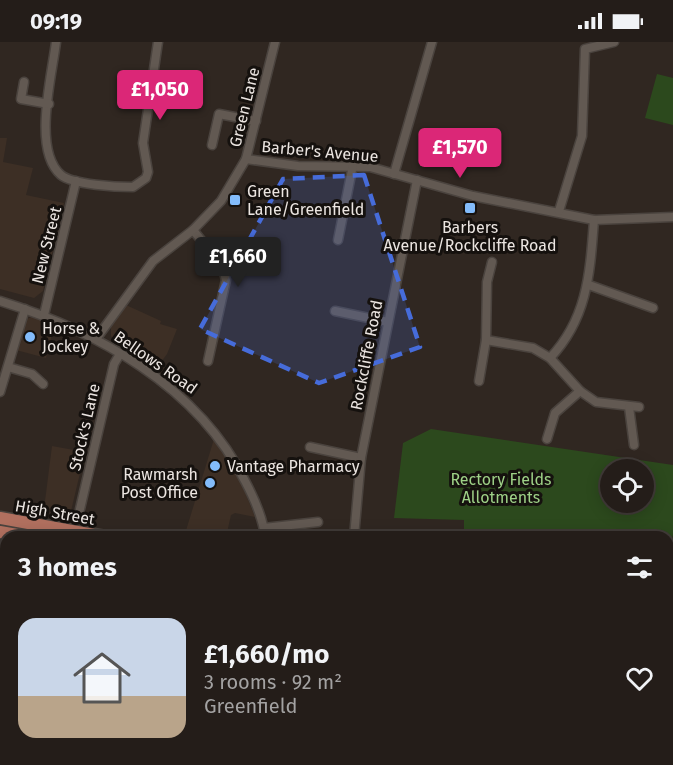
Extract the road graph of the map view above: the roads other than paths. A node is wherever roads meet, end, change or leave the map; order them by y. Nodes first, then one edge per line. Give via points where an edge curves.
1 (56, 42) edge
2 (158, 42) edge
3 (275, 42) edge
4 (432, 42) edge
5 (614, 42) edge
6 (582, 45) edge
7 (24, 82) dead end
8 (49, 104) junction
9 (256, 121) junction
10 (212, 146) dead end
11 (246, 159) junction
12 (353, 165) junction
13 (394, 174) junction
14 (417, 180) junction
15 (76, 182) junction
16 (558, 211) junction
17 (673, 216) edge
18 (594, 220) junction
19 (193, 230) junction
20 (338, 240) dead end
21 (492, 262) dead end
22 (589, 285) junction
23 (0, 301) edge
24 (653, 308) dead end
25 (26, 309) junction
26 (335, 311) dead end
27 (44, 315) junction
28 (388, 322) junction
29 (96, 339) junction
30 (486, 340) junction
31 (120, 354) junction
32 (550, 358) junction
33 (208, 361) dead end
34 (8, 367) junction
35 (480, 381) dead end
36 (43, 384) dead end
37 (580, 391) junction
38 (0, 392) edge
39 (547, 439) dead end
40 (634, 445) dead end
41 (310, 447) dead end
42 (361, 458) junction
43 (80, 508) dead end
44 (0, 518) edge
45 (318, 522) dead end
46 (72, 531) edge
47 (264, 531) edge
48 (269, 531) edge
49 (355, 531) edge

1 - 8 street
2 - 15 street via 143,143 148,172 139,184 125,187
3 - 9 street, Green Lane
4 - 13 street
5 - 6 street
6 - 16 street via 582,136
7 - 8 street via 21,99
8 - 15 street via 48,155 62,176
9 - 10 street via 219,114
9 - 11 street, Green Lane
11 - 12 street, Barber's Avenue via 298,166
11 - 19 street, Green Lane via 221,201
12 - 13 street, Barber's Avenue
12 - 20 street
13 - 14 street, Barber's Avenue
14 - 16 street, Barber's Avenue via 473,196
14 - 28 street, Rockcliffe Road
15 - 27 street, New Street
16 - 18 street, Barber's Avenue
17 - 18 street, Barber's Avenue
18 - 22 street
19 - 29 street, Green Lane via 153,261
19 - 33 street via 222,266 226,280
21 - 30 street via 487,282
22 - 24 street
22 - 32 street via 574,328
23 - 25 street, Bellows Road
25 - 27 street, Bellows Road
25 - 34 street
26 - 28 street
27 - 29 street, Bellows Road
28 - 42 street, Rockcliffe Road
29 - 31 street, Bellows Road
30 - 32 street via 533,348
30 - 35 street
31 - 43 street, Stock's Lane via 114,364
31 - 47 street, Bellows Road via 177,393 210,425 237,464
32 - 37 street
34 - 36 street via 32,374
34 - 38 street
37 - 39 street via 555,413
37 - 40 street via 596,402 634,407
41 - 42 street
42 - 49 street, Rockcliffe Road
44 - 46 main road, High Street
45 - 48 street

